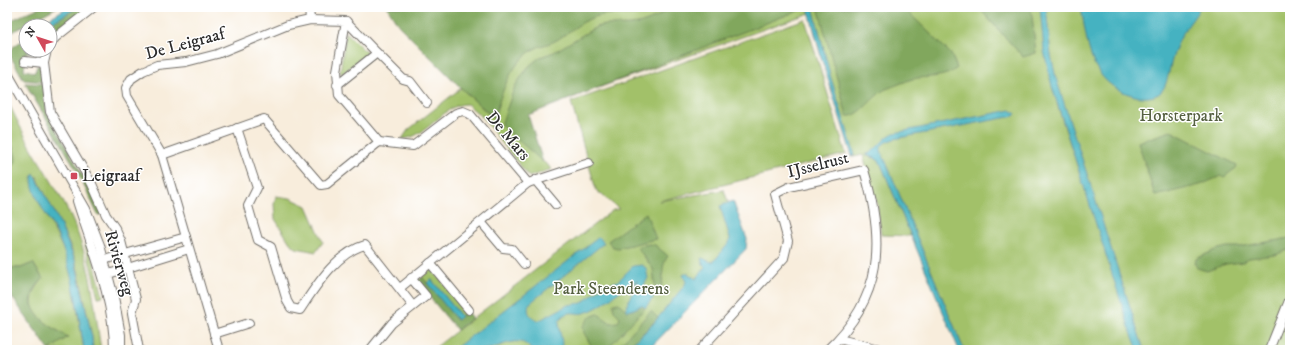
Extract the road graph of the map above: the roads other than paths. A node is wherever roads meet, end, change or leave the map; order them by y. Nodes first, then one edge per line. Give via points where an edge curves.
1 (94, 7) edge
2 (309, 7) edge
3 (310, 20) junction
4 (346, 21) junction
5 (58, 35) edge
6 (377, 53) junction
7 (45, 58) edge
8 (25, 61) dead end
9 (44, 63) junction
10 (7, 72) edge
11 (337, 85) junction
12 (427, 103) dead end
13 (237, 128) junction
14 (379, 142) junction
15 (162, 155) junction
16 (589, 163) dead end
17 (532, 182) junction
18 (556, 205) dead end
19 (481, 222) junction
20 (186, 237) junction
21 (190, 249) junction
22 (125, 254) junction
23 (101, 261) junction
24 (430, 263) junction
25 (524, 264) dead end
26 (128, 268) junction
27 (104, 275) junction
28 (411, 278) junction
29 (400, 288) junction
30 (1290, 298) edge
31 (413, 306) junction
32 (468, 310) dead end
33 (249, 324) dead end
34 (214, 334) junction
35 (839, 339) junction
36 (114, 350) edge
37 (121, 350) edge
38 (140, 350) edge
39 (219, 350) edge
40 (370, 350) edge
41 (700, 350) edge
42 (827, 350) edge
43 (884, 350) edge
44 (1269, 350) edge

1 - 5 street
2 - 3 street
3 - 4 street, De Leigraaf
3 - 15 street, De Leigraaf via 288,25 217,54 186,62 157,65 131,79 126,88 127,96
4 - 6 street
4 - 11 street
6 - 11 street
6 - 12 street via 402,79 410,81
7 - 9 street
8 - 9 street
9 - 22 street via 50,112 92,184 115,228
10 - 23 street, Rivierweg via 73,189
11 - 14 street via 339,95
13 - 14 street via 264,118 321,185 327,184
13 - 15 street
13 - 29 street via 257,188 248,206 258,240 271,247 291,308 300,310 324,273 358,247 365,245
14 - 17 street, De Mars via 414,146 456,113 463,111 470,114
15 - 20 street, De Leigraaf
16 - 17 street, De Mars
17 - 18 street
17 - 19 street, De Mars
19 - 24 street, De Mars
19 - 25 street via 503,248 512,249
20 - 21 street, De Leigraaf
20 - 22 street
21 - 26 street
21 - 34 street, De Leigraaf
22 - 23 street
22 - 26 street
23 - 27 street, Rivierweg
24 - 28 street, De Mars
24 - 32 street
26 - 27 street
26 - 38 street via 136,299 132,313
27 - 36 street, Rivierweg
27 - 37 street, Rivierweg via 118,314
28 - 29 street, De Mars
28 - 31 street via 426,296
29 - 31 street
30 - 44 street
31 - 40 street via 392,323
33 - 34 street
34 - 39 street, De Leigraaf
35 - 41 street, IJsselrust via 855,319 866,299 876,266 878,238 875,210 864,170 789,187 775,194 788,240 784,258
35 - 42 street, IJsselrust
35 - 43 street

